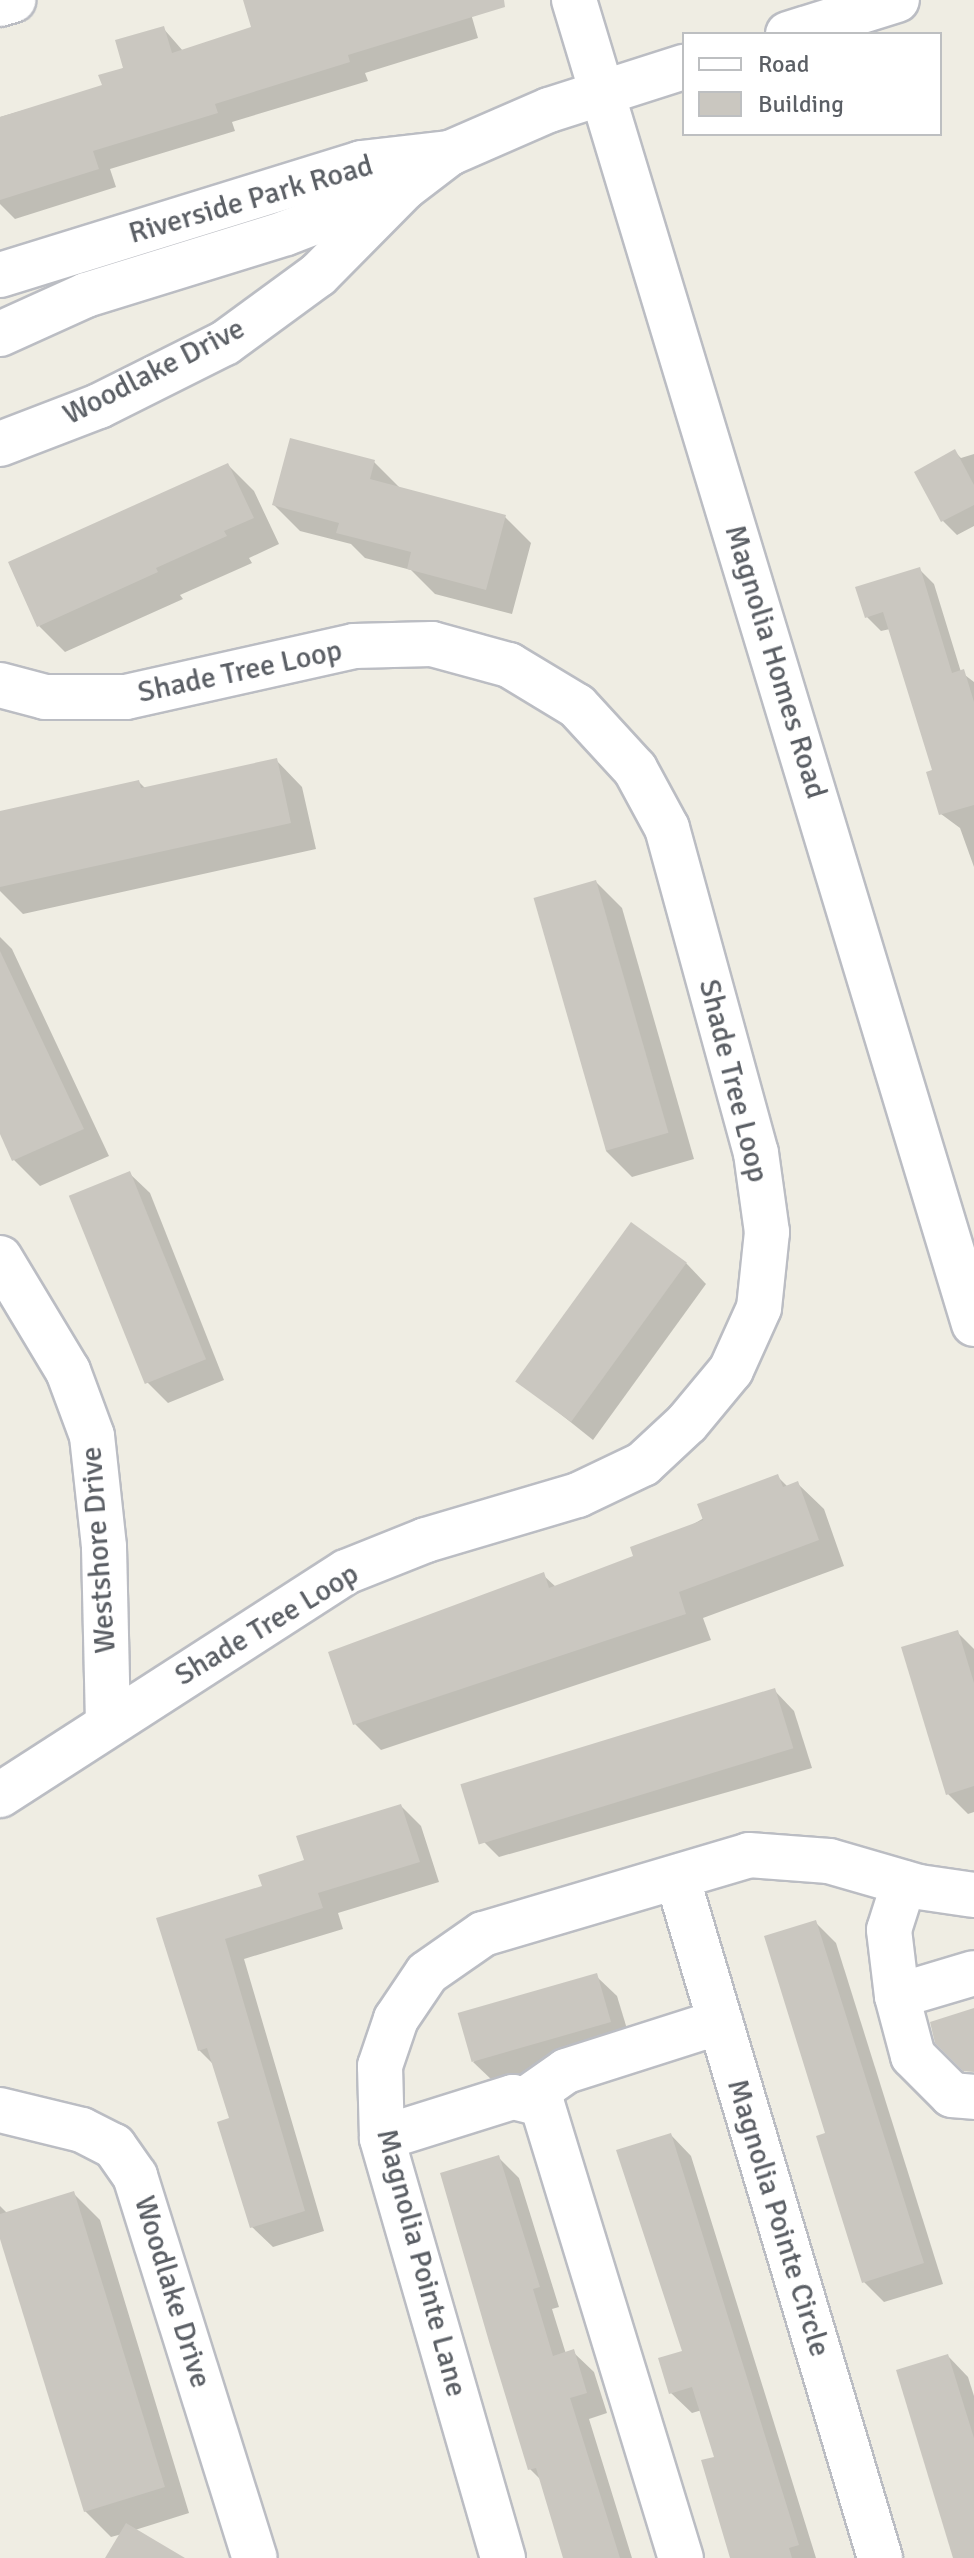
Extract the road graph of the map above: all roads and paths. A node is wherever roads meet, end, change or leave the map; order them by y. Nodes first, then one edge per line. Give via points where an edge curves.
1 (13, 0) edge
2 (574, 0) edge
3 (897, 0) edge
4 (0, 4) edge
5 (811, 19) edge
6 (682, 68) edge
7 (603, 92) junction
8 (450, 153) junction
9 (404, 188) junction
10 (0, 275) edge
11 (0, 334) edge
12 (0, 444) edge
13 (0, 685) edge
14 (0, 1258) edge
15 (974, 1324) edge
16 (108, 1722) junction
17 (0, 1795) edge
18 (677, 1877) junction
19 (904, 1883) junction
20 (974, 1895) edge
21 (974, 1973) edge
22 (897, 1996) junction
23 (720, 2022) junction
24 (529, 2097) junction
25 (974, 2097) edge
26 (0, 2110) edge
27 (382, 2138) junction
28 (255, 2558) edge
29 (503, 2558) edge
30 (681, 2558) edge
31 (880, 2558) edge

1 - 4 street
2 - 7 street, Magnolia Homes Road
3 - 5 street
6 - 7 street, Riverside Park Road
7 - 8 street, Riverside Park Road
7 - 15 street, Magnolia Homes Road
8 - 9 street, Woodlake Drive
8 - 10 street, Riverside Park Road via 361,163
9 - 11 street, Woodlake Drive via 286,233 86,295
9 - 12 street, Woodlake Drive via 318,275 225,343 99,406
13 - 16 street, Shade Tree Loop via 45,697 126,697 354,646 432,644 509,665 577,706 635,769 667,828 756,1153 767,1232 759,1308 731,1370 687,1423 643,1464 578,1495 426,1540 346,1572
14 - 16 street, Westshore Drive via 68,1371 92,1436 104,1547
16 - 17 street, Shade Tree Loop
18 - 19 street, Magnolia Pointe Lane via 749,1855 829,1861
18 - 23 street, Magnolia Pointe Circle
18 - 27 street, Magnolia Pointe Lane via 483,1934 427,1973 396,2019 380,2066
19 - 20 street, Magnolia Pointe Lane
19 - 22 street via 889,1930
21 - 22 street
22 - 25 street via 913,2056 952,2095
23 - 24 street via 566,2071
23 - 31 street, Magnolia Pointe Circle
24 - 27 street via 513,2097
24 - 30 street via 542,2104 549,2122
26 - 28 street, Woodlake Drive via 82,2130 114,2146 135,2176
27 - 29 street, Magnolia Pointe Lane

